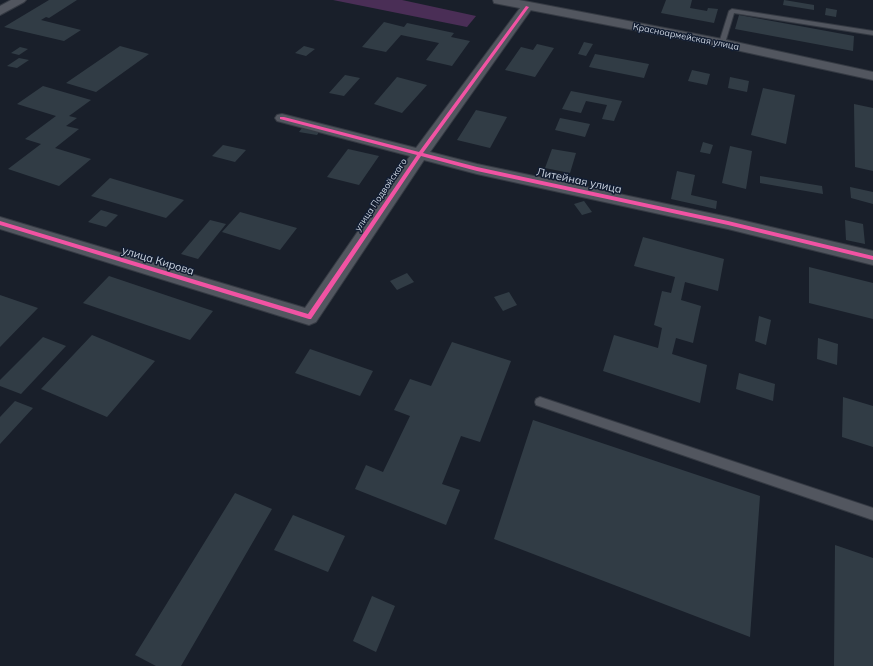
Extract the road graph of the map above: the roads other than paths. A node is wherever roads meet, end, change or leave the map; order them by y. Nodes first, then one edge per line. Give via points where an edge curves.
1 (20, 0) edge
2 (499, 0) edge
3 (527, 7) junction
4 (0, 11) edge
5 (873, 33) edge
6 (722, 43) junction
7 (873, 76) edge
8 (282, 118) dead end
9 (420, 154) junction
10 (0, 223) edge
11 (873, 258) edge
12 (309, 317) joint
13 (540, 402) dead end
14 (873, 514) edge

1 - 4 street
2 - 3 street, Красноармейская улица
3 - 6 street, Красноармейская улица
3 - 9 street, улица Подвойского
5 - 6 lane via 732,10
6 - 7 street, Красноармейская улица
8 - 9 street, Литейная улица
9 - 11 street, Литейная улица
9 - 12 street, улица Подвойского
10 - 12 street, улица Кирова
13 - 14 lane

